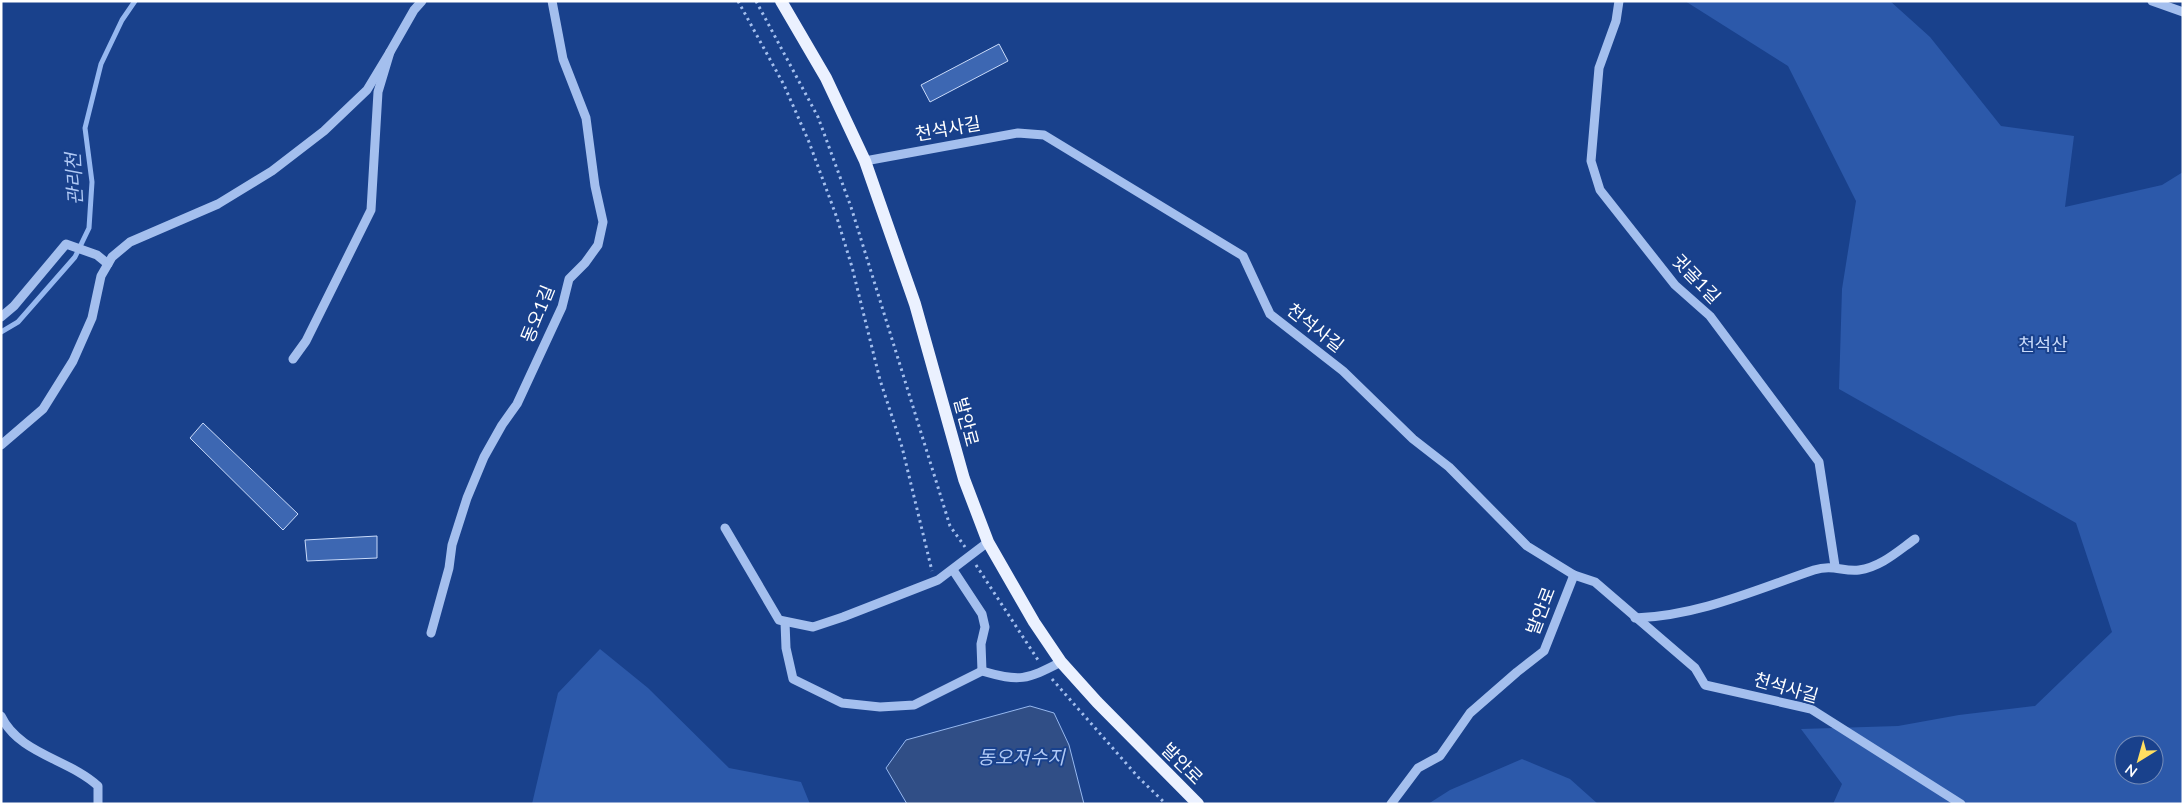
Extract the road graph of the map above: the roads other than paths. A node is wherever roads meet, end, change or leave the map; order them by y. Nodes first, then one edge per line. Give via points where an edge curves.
1 (422, 1) edge
2 (552, 1) edge
3 (781, 1) edge
4 (1620, 1) edge
5 (2152, 1) edge
6 (2183, 12) edge
7 (390, 52) junction
8 (864, 161) junction
9 (108, 264) junction
10 (1, 317) edge
11 (293, 359) dead end
12 (1, 445) edge
13 (725, 528) dead end
14 (1915, 539) dead end
15 (988, 542) junction
16 (1835, 566) junction
17 (953, 570) junction
18 (1574, 576) junction
19 (1635, 618) junction
20 (786, 622) junction
21 (431, 633) dead end
22 (1061, 662) junction
23 (982, 671) junction
24 (1, 716) edge
25 (98, 804) edge
26 (1198, 804) edge
27 (1390, 804) edge
28 (1961, 804) edge

1 - 7 street
2 - 21 street, 동오1길 via 563,59 586,118 603,222 598,245 569,279 562,307 517,404 484,457 452,545
3 - 8 main road, 발안로 via 826,78
4 - 16 street, 귓골1길 via 1599,68 1591,161 1600,190 1675,285 1710,316 1819,462
5 - 6 street
7 - 9 street via 367,90 324,131 272,171 218,204 130,242 112,256
7 - 11 street via 378,92 371,210 306,341
8 - 15 main road, 발안로 via 915,304 964,479
8 - 18 street, 천석사길 via 1018,133 1044,135 1243,256 1270,314 1343,371 1413,439 1449,467 1527,546
9 - 10 street via 97,255 66,244
9 - 12 street via 101,276 92,318 73,361 43,409
13 - 20 street via 779,620
14 - 16 street via 1880,564 1858,570
15 - 17 street
15 - 22 main road, 발안로
16 - 19 street via 1816,569 1698,608 1660,617
17 - 20 street via 938,580 843,617 813,626
17 - 23 street via 982,614 985,627 981,644
18 - 19 street, 천석사길 via 1595,582
18 - 27 street, 발안로 via 1544,651 1470,713 1440,756 1418,768
19 - 28 street, 천석사길 via 1695,668 1705,685 1811,709
20 - 23 street via 786,648 793,679 842,704 880,708 914,705
22 - 23 street via 1031,677 1005,678
22 - 26 main road, 발안로
24 - 25 street via 7,729 21,741 86,776 98,786

